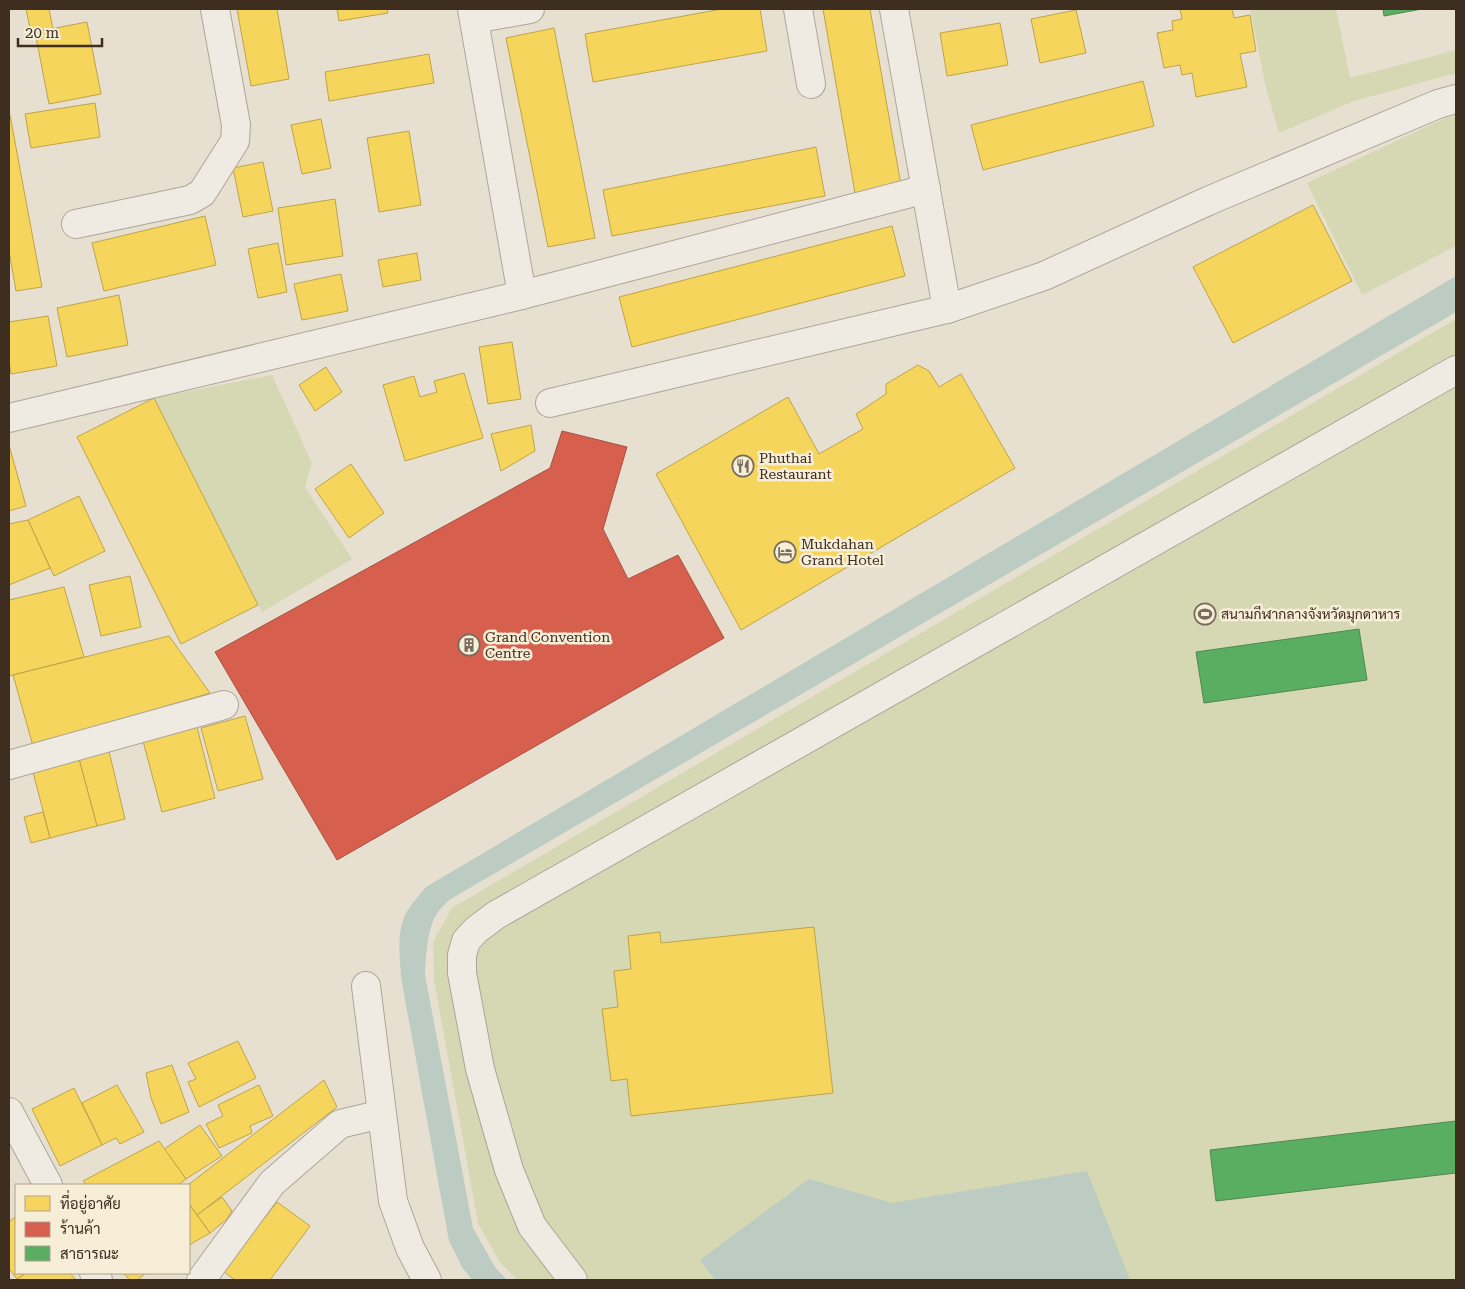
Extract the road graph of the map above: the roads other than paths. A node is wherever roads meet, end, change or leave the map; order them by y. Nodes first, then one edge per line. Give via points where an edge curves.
1 (215, 9) edge
2 (530, 9) edge
3 (798, 9) edge
4 (894, 9) edge
5 (473, 14) edge
6 (811, 84) dead end
7 (1456, 99) edge
8 (926, 190) junction
9 (76, 224) dead end
10 (522, 295) junction
11 (947, 308) junction
12 (1456, 370) edge
13 (550, 403) dead end
14 (9, 418) edge
15 (224, 704) dead end
16 (9, 765) edge
17 (366, 986) dead end
18 (9, 1113) edge
19 (382, 1114) junction
20 (47, 1184) edge
21 (201, 1280) edge
22 (426, 1280) edge
23 (573, 1280) edge

1 - 9 street via 236,124 235,141 207,185 190,200
2 - 5 street
3 - 6 street
4 - 8 street
5 - 10 street
7 - 11 street via 1208,201 1044,276
8 - 10 street
8 - 11 street
10 - 14 street
11 - 13 street
12 - 23 street via 496,915 476,930 466,941 462,973 480,1069 509,1170 532,1226
15 - 16 street
17 - 19 street
18 - 20 street
19 - 21 street via 340,1124 272,1183
19 - 22 street via 393,1201

